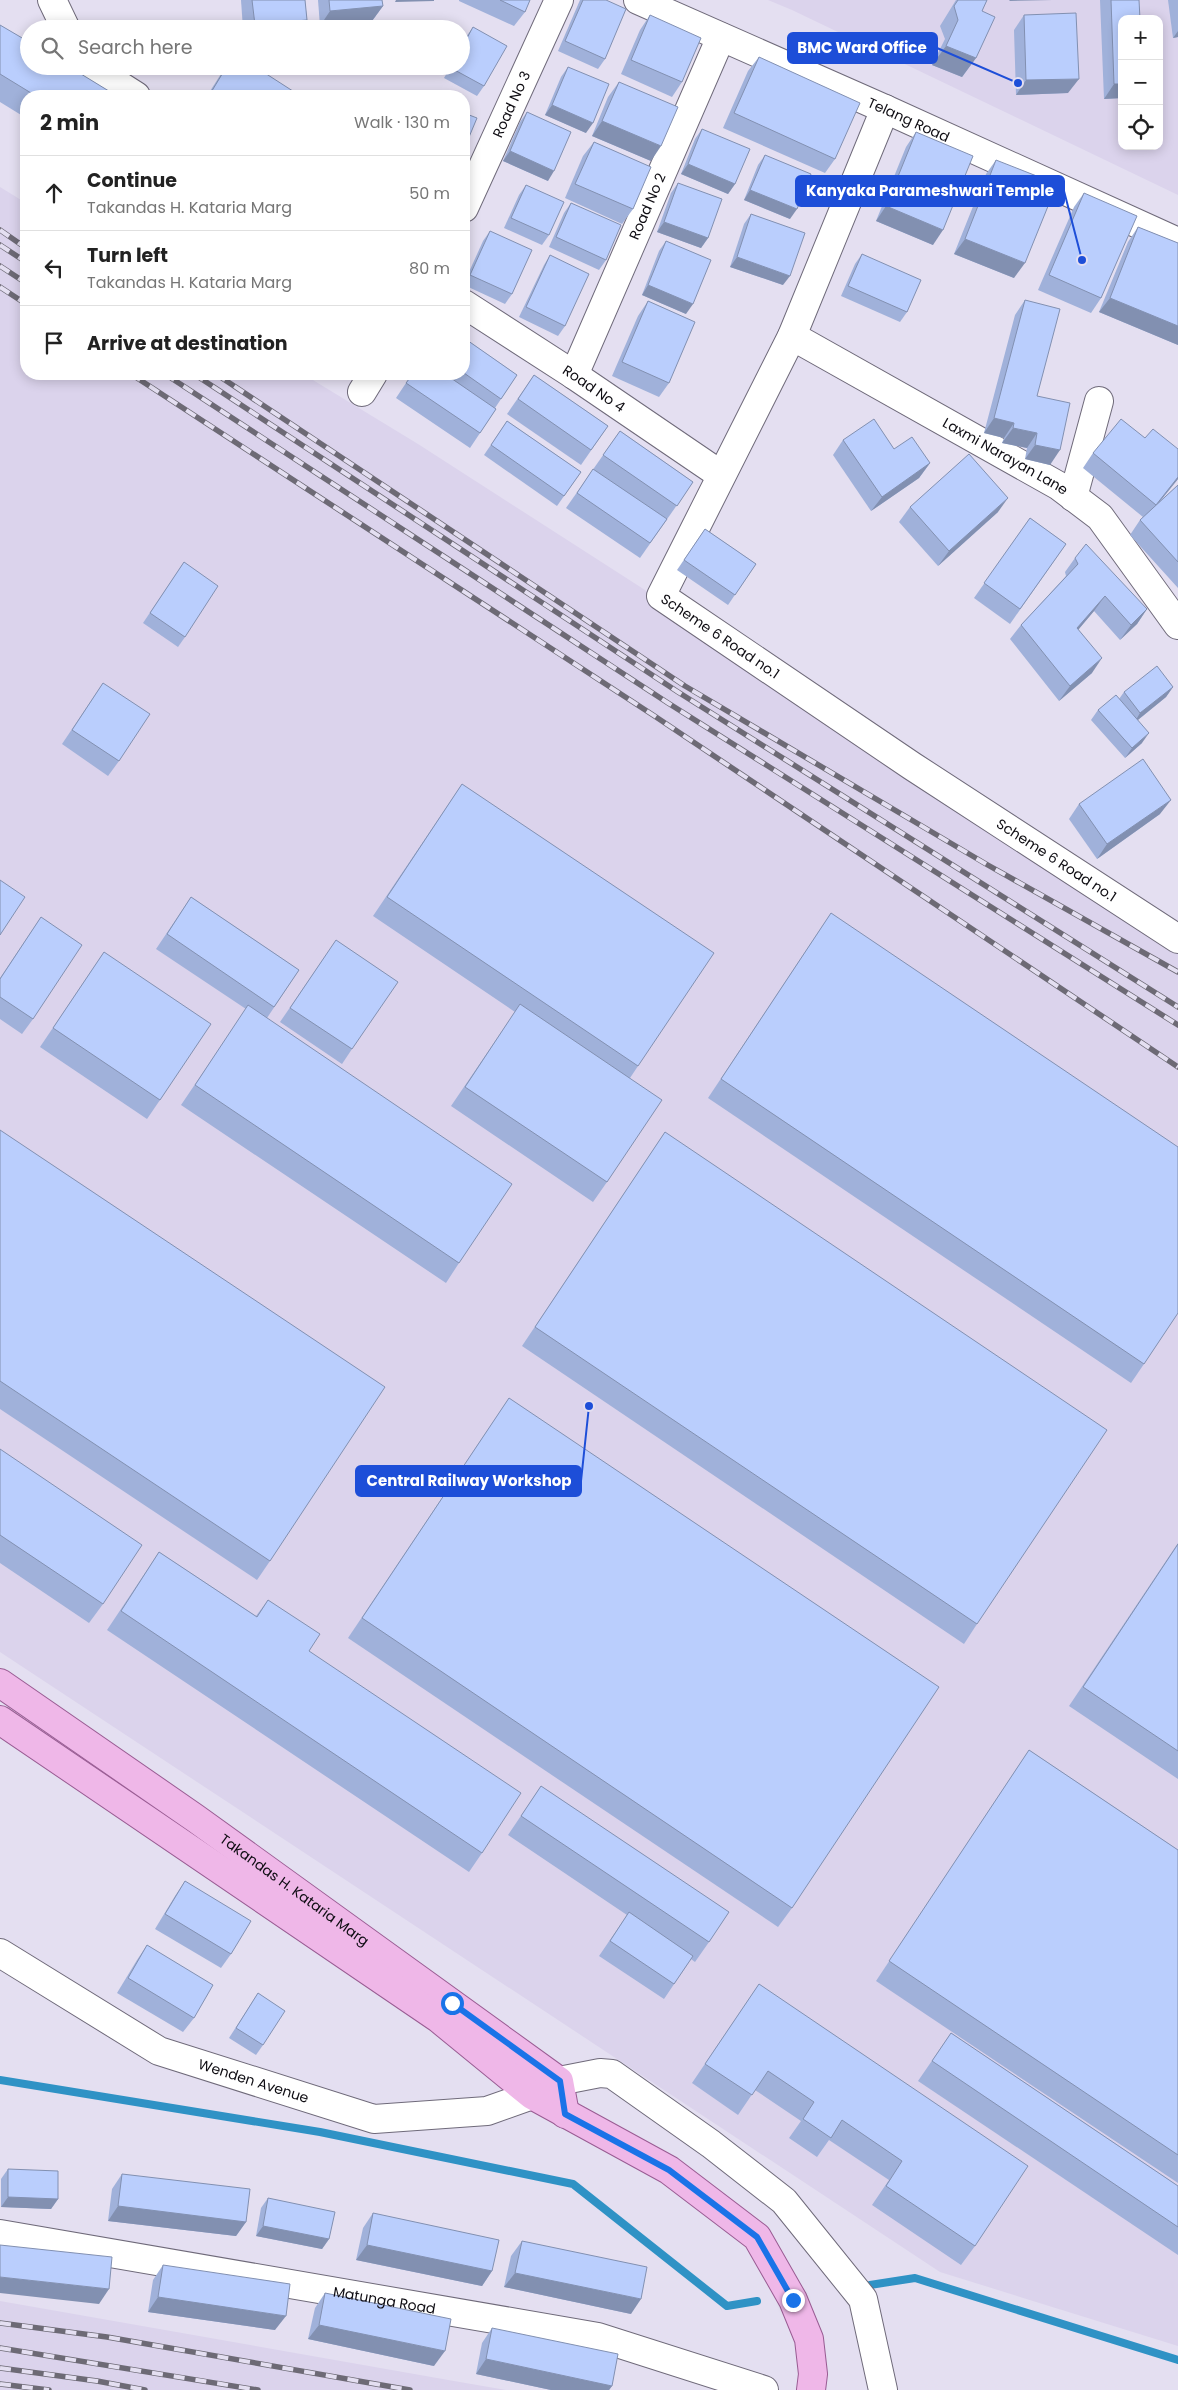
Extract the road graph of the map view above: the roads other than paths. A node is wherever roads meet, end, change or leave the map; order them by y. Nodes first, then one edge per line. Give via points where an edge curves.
1 (52, 0) edge
2 (559, 0) edge
3 (638, 0) edge
4 (62, 20) edge
5 (721, 37) junction
6 (103, 75) edge
7 (127, 90) edge
8 (885, 108) junction
9 (470, 195) edge
10 (1178, 242) edge
11 (470, 308) edge
12 (792, 336) junction
13 (574, 375) junction
14 (1099, 401) dead end
15 (721, 475) junction
16 (1073, 496) junction
17 (1178, 625) edge
18 (1178, 939) edge
19 (0, 1683) edge
20 (0, 1720) edge
21 (195, 1818) junction
22 (178, 1841) junction
23 (0, 1953) edge
24 (445, 2010) junction
25 (560, 2081) junction
26 (532, 2095) junction
27 (565, 2114) junction
28 (0, 2234) edge
29 (764, 2390) edge
30 (810, 2390) edge
31 (883, 2390) edge

1 - 4 street
2 - 9 street, Road No 3
3 - 5 street, Telang Road
5 - 8 street, Telang Road
5 - 13 street, Road No 2
6 - 7 street
8 - 10 street, Telang Road
8 - 12 street, Scheme 6 Road no.1
11 - 13 street, Road No 4
12 - 15 street, Scheme 6 Road no.1
12 - 16 street, Laxmi Narayan Lane
13 - 15 street, Road No 4
14 - 16 street
15 - 18 street, Scheme 6 Road no.1 via 661,596
16 - 17 street, Laxmi Narayan Lane via 1100,517
19 - 21 main road, Takandas H. Kataria Marg
20 - 22 main road, Takandas H. Kataria Marg
21 - 22 main road
21 - 24 main road, Takandas H. Kataria Marg
22 - 24 main road, Takandas H. Kataria Marg
23 - 26 street, Wenden Avenue via 159,2051 374,2119 486,2111
24 - 25 main road, Takandas H. Kataria Marg
24 - 26 main road, Takandas H. Kataria Marg
25 - 26 street, Wenden Avenue
25 - 27 main road
25 - 31 street, Wenden Avenue via 600,2073 612,2074 784,2201 863,2299
26 - 27 main road, Takandas H. Kataria Marg
27 - 30 main road, Takandas H. Kataria Marg via 669,2170 757,2237 793,2300 809,2339 813,2374
28 - 29 street, Matunga Road via 598,2337

